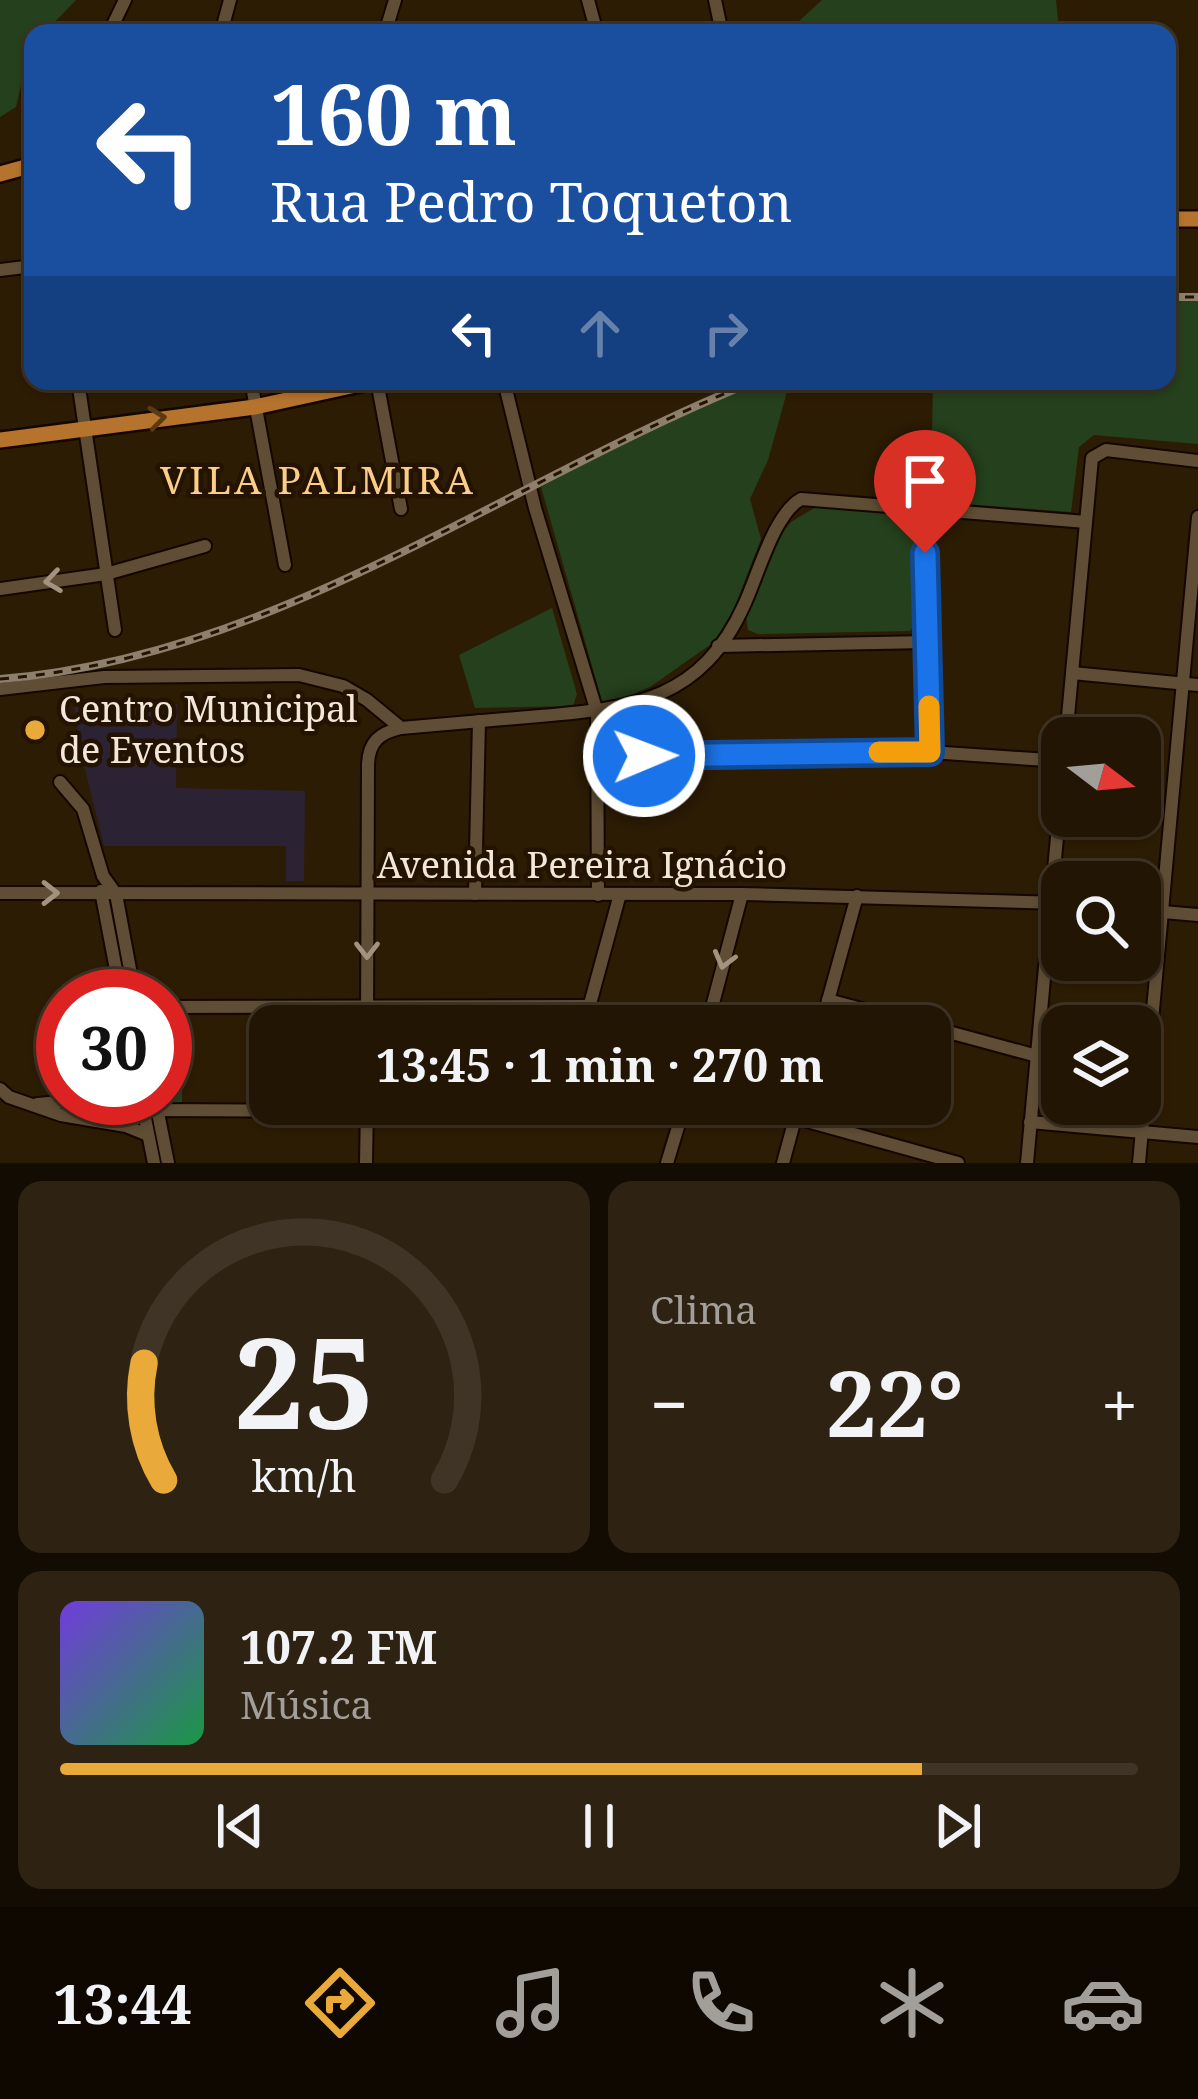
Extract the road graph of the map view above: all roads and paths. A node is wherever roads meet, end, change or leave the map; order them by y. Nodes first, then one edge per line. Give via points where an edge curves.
1 (79, 390) edge
2 (252, 390) edge
3 (334, 390) edge
4 (378, 390) edge
5 (506, 390) edge
6 (255, 407) junction
7 (84, 427) junction
8 (0, 440) edge
9 (1198, 461) edge
10 (923, 508) junction
11 (400, 509) dead end
12 (1198, 517) edge
13 (1086, 522) junction
14 (205, 546) dead end
15 (285, 565) dead end
16 (106, 574) junction
17 (0, 589) edge
18 (115, 630) dead end
19 (927, 642) junction
20 (718, 646) junction
21 (1072, 673) junction
22 (1191, 684) edge
23 (0, 689) edge
24 (597, 712) junction
25 (1068, 717) edge
26 (479, 721) junction
27 (401, 728) junction
28 (930, 752) junction
29 (597, 757) junction
30 (1041, 760) edge
31 (60, 782) dead end
32 (103, 876) junction
33 (0, 893) edge
34 (101, 894) junction
35 (116, 894) junction
36 (368, 894) junction
37 (475, 894) junction
38 (620, 894) junction
39 (598, 895) junction
40 (742, 895) junction
41 (857, 896) junction
42 (1041, 902) edge
43 (1162, 912) junction
44 (1198, 915) edge
45 (116, 969) edge
46 (131, 969) edge
47 (1046, 981) edge
48 (828, 1000) junction
49 (367, 1005) edge
50 (588, 1005) edge
51 (712, 1005) edge
52 (827, 1005) edge
53 (846, 1005) edge
54 (192, 1006) edge
55 (249, 1006) edge
56 (951, 1033) edge
57 (1037, 1056) junction
58 (0, 1089) edge
59 (36, 1104) edge
60 (192, 1105) edge
61 (249, 1106) edge
62 (1030, 1122) junction
63 (120, 1125) edge
64 (148, 1125) edge
65 (156, 1125) edge
66 (367, 1125) edge
67 (679, 1125) edge
68 (794, 1125) edge
69 (841, 1125) edge
70 (1142, 1132) junction
71 (148, 1135) junction
72 (1198, 1137) edge
73 (154, 1163) edge
74 (168, 1163) edge
75 (366, 1163) edge
76 (667, 1163) edge
77 (783, 1163) edge
78 (958, 1163) edge
79 (1027, 1163) edge
80 (1139, 1163) edge

1 - 7 street
2 - 6 street
3 - 6 main road
4 - 11 street
5 - 24 street
7 -> 6 main road
6 - 15 street
7 - 8 main road
7 - 16 street
9 - 13 street via 1106,450 1092,458
10 - 13 street
10 - 19 street
10 - 20 street via 809,497 790,506
12 - 22 street
13 - 21 street
14 - 16 street
16 -> 17 street
16 - 18 street
19 - 20 street
19 - 28 street
20 - 24 street via 675,687
21 - 22 street
21 - 25 street
22 - 43 street
23 - 27 street via 104,677 299,675 343,686
24 - 26 street
24 - 29 street
26 - 27 street
26 - 37 street
27 - 36 street via 380,735 369,753
28 - 29 street
28 - 30 street
29 - 39 street
31 - 32 street via 83,809
32 - 34 street
32 - 35 street
33 -> 34 street, Avenida Pereira Ignácio
34 - 35 street, Avenida Pereira Ignácio
34 - 45 street
35 - 36 street, Avenida Pereira Ignácio
35 - 46 street
36 - 37 street, Avenida Pereira Ignácio
36 -> 49 street
37 - 39 street, Avenida Pereira Ignácio
38 - 39 street, Avenida Pereira Ignácio
38 - 40 street, Avenida Pereira Ignácio
38 - 50 street
40 - 41 street, Avenida Pereira Ignácio
40 -> 51 street
41 - 42 street, Avenida Pereira Ignácio
41 - 48 street
43 - 44 street
43 - 70 street
47 - 57 street
48 - 52 street
48 - 53 street
54 - 55 street
56 - 57 street
57 - 62 street
58 - 59 street
60 - 61 street
62 - 70 street
62 - 79 street
63 - 71 street
64 - 71 street
65 - 74 street
66 - 75 street
67 - 76 street
68 - 77 street
69 - 78 street
70 - 72 street
70 - 80 street
71 - 73 street

